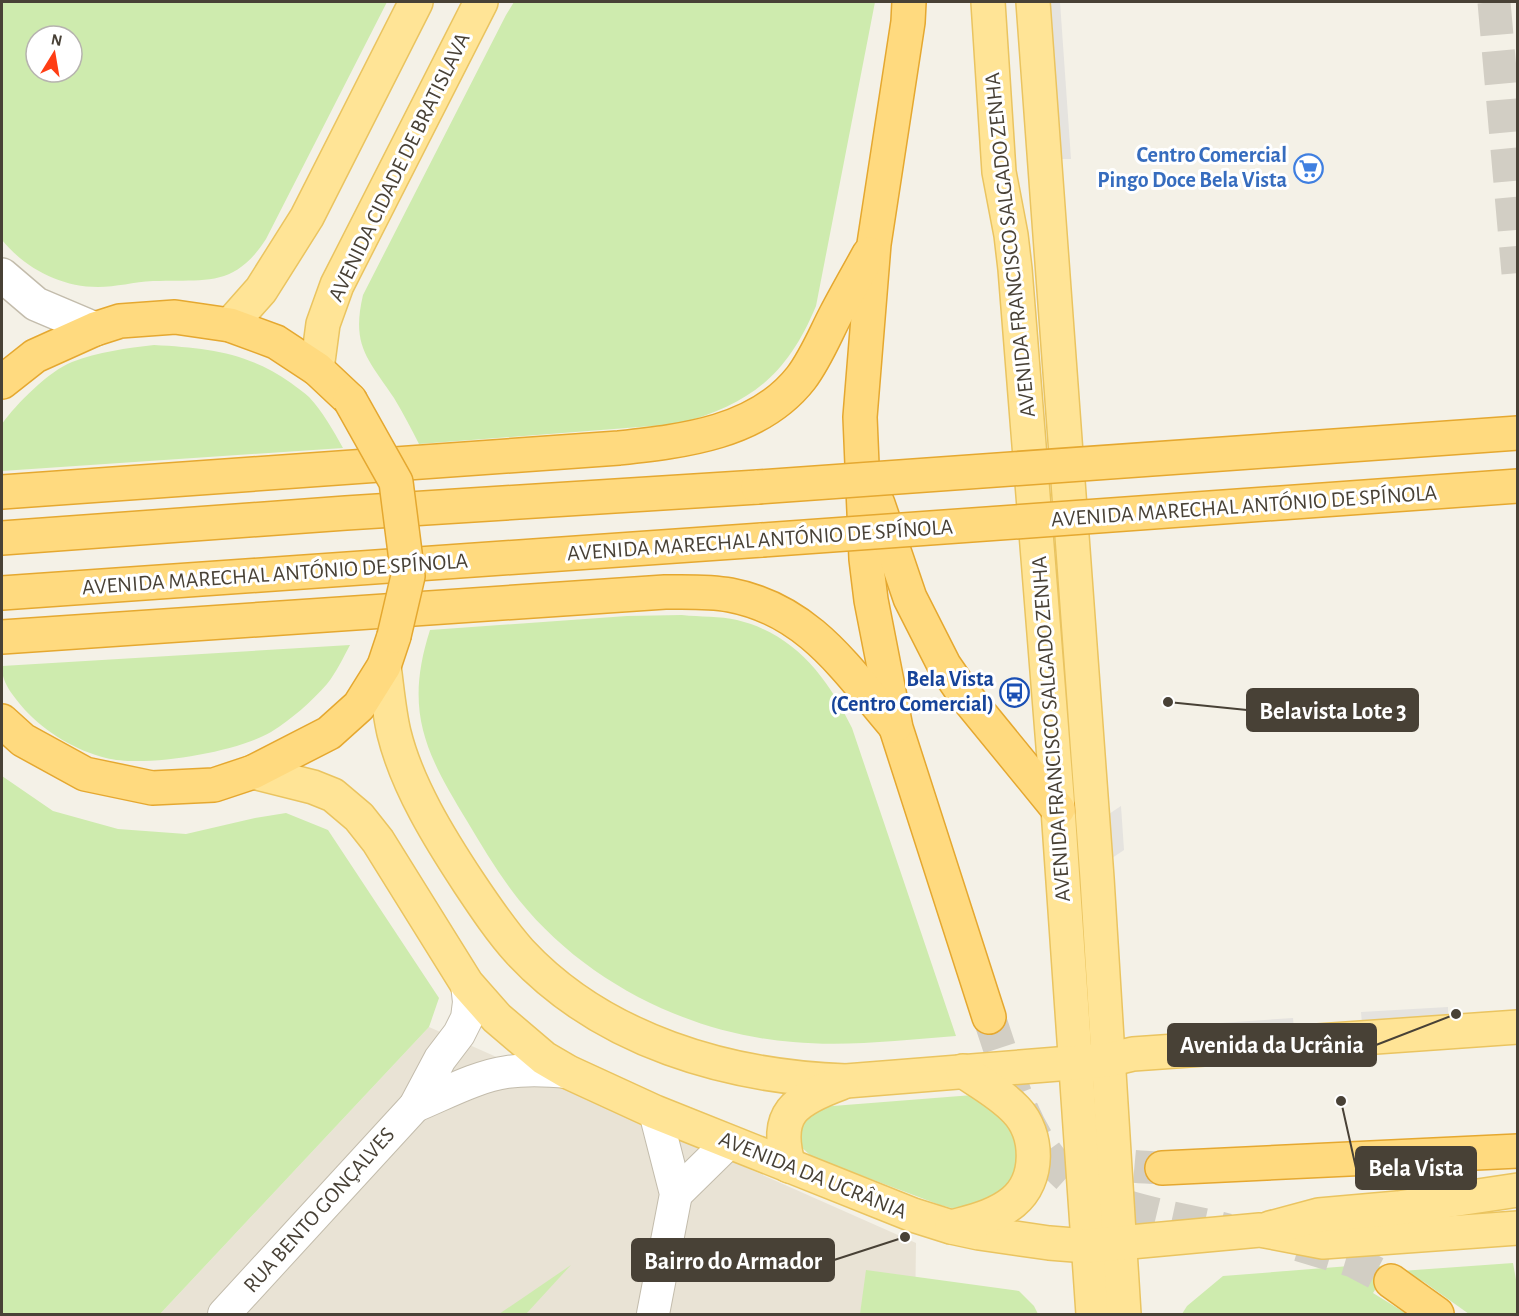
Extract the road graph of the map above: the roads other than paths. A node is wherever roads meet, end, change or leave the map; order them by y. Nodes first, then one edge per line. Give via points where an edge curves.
1 (416, 2) edge
2 (481, 2) edge
3 (988, 2) edge
4 (1033, 2) edge
5 (913, 8) edge
6 (874, 244) junction
7 (2, 275) edge
8 (230, 325) junction
9 (95, 329) junction
10 (317, 369) junction
11 (2, 382) edge
12 (860, 417) junction
13 (1518, 433) edge
14 (1518, 486) edge
15 (2, 492) edge
16 (2, 538) edge
17 (2, 593) edge
18 (2, 637) edge
19 (389, 651) junction
20 (2, 721) edge
21 (896, 728) junction
22 (253, 772) junction
23 (1058, 809) junction
24 (467, 984) junction
25 (989, 1017) tunnel mouth
26 (1518, 1027) edge
27 (1108, 1060) junction
28 (1076, 1063) junction
29 (963, 1071) junction
30 (567, 1072) junction
31 (846, 1081) junction
32 (414, 1106) junction
33 (655, 1112) junction
34 (729, 1142) junction
35 (1518, 1151) edge
36 (789, 1166) junction
37 (1162, 1168) tunnel mouth
38 (1518, 1190) edge
39 (676, 1194) junction
40 (1398, 1222) junction
41 (951, 1227) junction
42 (1518, 1228) edge
43 (1121, 1245) junction
44 (1088, 1246) junction
45 (1391, 1281) tunnel mouth
46 (224, 1314) edge
47 (653, 1314) edge
48 (1093, 1314) edge
49 (1124, 1314) edge
50 (1437, 1314) edge

1 - 8 main road via 307,217 261,290
2 - 10 main road, AVENIDA CIDADE DE BRATISLAVA via 337,285 323,324
3 - 23 main road, AVENIDA FRANCISCO SALGADO ZENHA via 999,172 1016,281
4 - 27 main road, AVENIDA FRANCISCO SALGADO ZENHA
5 - 6 highway
6 - 12 highway
6 - 15 highway via 800,379 774,404 741,423 705,436 619,448
7 - 9 street via 36,304
8 - 9 highway via 175,317 120,321
8 - 10 highway via 276,342
9 - 11 highway via 35,356
10 - 19 highway, bridge via 350,400 396,482 408,576
12 - 21 highway via 866,560
12 - 23 highway via 876,497 906,589 924,629 964,694
13 - 16 highway, bridge
14 - 17 highway, AVENIDA MARECHAL ANTÓNIO DE SPÍNOLA, bridge
18 - 21 highway via 665,592 728,594 758,602 808,630 829,647
19 - 22 highway via 359,705 329,733
19 - 31 main road via 394,734 417,797 499,927 544,975 601,1016 670,1048 742,1069 808,1080
20 - 22 highway via 23,740 85,774 152,788 213,785
21 - 25 highway
22 - 24 main road, AVENIDA DA UCRÂNIA via 313,786 333,795 359,817
23 - 28 main road, AVENIDA FRANCISCO SALGADO ZENHA
24 - 30 main road, AVENIDA DA UCRÂNIA via 525,1043
24 - 32 street, RUA BENTO GONÇALVES via 466,1018
26 - 27 main road via 1133,1054
27 - 28 main road
27 - 43 main road, AVENIDA FRANCISCO SALGADO ZENHA
28 - 29 main road
28 - 44 main road, AVENIDA FRANCISCO SALGADO ZENHA
29 - 31 main road
29 - 41 main road via 1017,1111 1029,1130 1034,1153 1028,1180 1012,1202 999,1211
30 - 32 street, RUA BENTO GONÇALVES via 504,1072
30 - 33 main road, AVENIDA DA UCRÂNIA
31 - 36 main road via 811,1096 791,1111 783,1141
32 - 46 street, RUA BENTO GONÇALVES
33 - 34 main road, AVENIDA DA UCRÂNIA
33 - 39 street
34 - 36 main road, AVENIDA DA UCRÂNIA
34 - 39 street
35 - 37 highway
36 - 41 main road, AVENIDA DA UCRÂNIA
38 - 40 main road
39 - 47 street
40 - 42 main road
40 - 43 main road, AVENIDA DA UCRÂNIA via 1319,1215 1260,1230
41 - 44 main road, AVENIDA DA UCRÂNIA
43 - 44 main road, AVENIDA DA UCRÂNIA
43 - 49 main road, AVENIDA FRANCISCO SALGADO ZENHA
44 - 48 main road, AVENIDA FRANCISCO SALGADO ZENHA
45 - 50 highway

